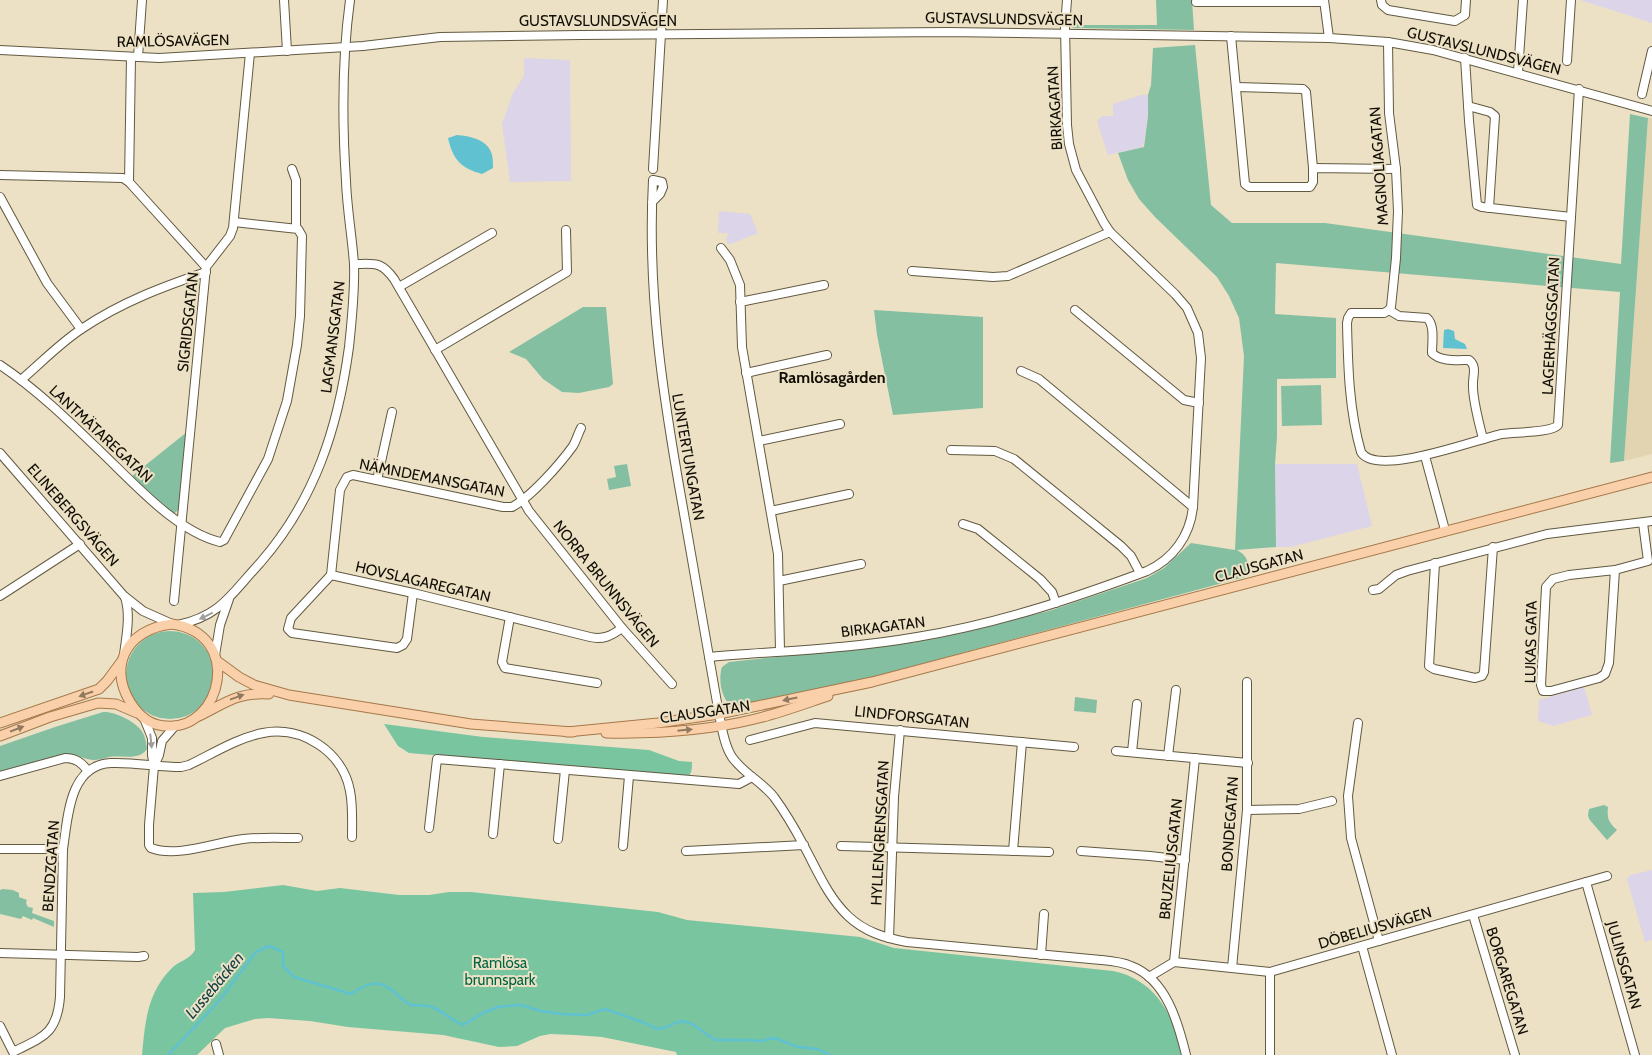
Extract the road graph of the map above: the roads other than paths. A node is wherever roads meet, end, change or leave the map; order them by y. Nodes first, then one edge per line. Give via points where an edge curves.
1 (142, 0) edge
2 (284, 0) edge
3 (350, 0) edge
4 (662, 0) edge
5 (1067, 0) edge
6 (1381, 0) edge
7 (1466, 0) edge
8 (1523, 0) edge
9 (1571, 0) edge
10 (1255, 1) edge
11 (1324, 1) edge
12 (1196, 2) dead end
13 (1065, 34) junction
14 (661, 35) junction
15 (1231, 36) junction
16 (1330, 38) junction
17 (1388, 42) junction
18 (346, 47) junction
19 (0, 50) edge
20 (287, 51) junction
21 (1652, 51) edge
22 (250, 53) junction
23 (134, 57) junction
24 (1465, 58) junction
25 (1567, 61) dead end
26 (1518, 72) junction
27 (1236, 87) junction
28 (1579, 89) junction
29 (1642, 94) dead end
30 (1468, 106) junction
31 (1652, 110) edge
32 (1313, 168) junction
33 (292, 169) dead end
34 (653, 169) dead end
35 (1396, 169) junction
36 (0, 175) edge
37 (128, 182) junction
38 (0, 197) edge
39 (652, 202) dead end
40 (1489, 208) junction
41 (1571, 217) junction
42 (234, 222) junction
43 (296, 228) junction
44 (566, 230) dead end
45 (1110, 232) junction
46 (492, 233) dead end
47 (721, 248) dead end
48 (354, 264) junction
49 (206, 270) junction
50 (912, 272) dead end
51 (824, 285) dead end
52 (399, 287) junction
53 (740, 302) junction
54 (1076, 310) dead end
55 (1389, 310) junction
56 (82, 329) junction
57 (435, 350) junction
58 (827, 355) dead end
59 (0, 365) edge
60 (1021, 371) dead end
61 (746, 373) junction
62 (21, 380) junction
63 (1199, 403) junction
64 (392, 412) dead end
65 (840, 424) dead end
66 (581, 428) dead end
67 (1483, 439) junction
68 (759, 441) junction
69 (951, 450) dead end
70 (0, 452) edge
71 (1424, 456) junction
72 (1652, 477) edge
73 (377, 480) junction
74 (849, 494) dead end
75 (522, 500) junction
76 (1194, 507) junction
77 (771, 511) junction
78 (1652, 521) edge
79 (1643, 523) junction
80 (182, 524) junction
81 (963, 524) dead end
82 (1445, 530) junction
83 (80, 544) junction
84 (1493, 547) junction
85 (1650, 561) edge
86 (1435, 563) junction
87 (861, 564) dead end
88 (1615, 570) junction
89 (1140, 573) junction
90 (331, 575) junction
91 (779, 581) junction
92 (1373, 590) dead end
93 (413, 593) junction
94 (0, 596) edge
95 (124, 596) junction
96 (229, 598) junction
97 (174, 602) dead end
98 (1056, 603) junction
99 (510, 617) junction
100 (175, 625) junction
101 (622, 628) junction
102 (780, 651) junction
103 (709, 657) junction
104 (216, 658) junction
105 (123, 659) junction
106 (872, 682) junction
107 (1247, 682) dead end
108 (597, 683) dead end
109 (672, 684) dead end
110 (1176, 690) dead end
111 (289, 695) junction
112 (1137, 704) dead end
113 (719, 714) junction
114 (141, 716) junction
115 (193, 719) junction
116 (0, 723) edge
117 (1358, 723) dead end
118 (175, 726) junction
119 (722, 726) junction
120 (900, 730) junction
121 (567, 732) junction
122 (0, 736) edge
123 (750, 740) dead end
124 (1022, 742) junction
125 (1074, 747) dead end
126 (1116, 751) dead end
127 (1132, 752) junction
128 (1168, 756) junction
129 (1195, 758) junction
130 (500, 764) junction
131 (1248, 764) junction
132 (154, 766) junction
133 (565, 770) junction
134 (88, 771) junction
135 (0, 776) edge
136 (629, 776) junction
137 (752, 777) junction
138 (1332, 800) dead end
139 (1247, 810) junction
140 (429, 828) dead end
141 (493, 834) dead end
142 (352, 837) dead end
143 (298, 838) dead end
144 (558, 839) dead end
145 (804, 845) junction
146 (623, 846) dead end
147 (841, 846) dead end
148 (894, 847) junction
149 (0, 849) edge
150 (63, 849) junction
151 (686, 851) dead end
152 (1012, 851) junction
153 (1049, 852) dead end
154 (1081, 852) dead end
155 (1184, 860) junction
156 (1607, 876) dead end
157 (1586, 882) junction
158 (1044, 914) dead end
159 (1473, 915) junction
160 (889, 938) junction
161 (1379, 941) junction
162 (1362, 946) junction
163 (0, 953) edge
164 (60, 954) junction
165 (1041, 955) junction
166 (144, 956) dead end
167 (1174, 962) junction
168 (1232, 968) junction
169 (1270, 972) junction
170 (1149, 977) junction
171 (0, 1026) edge
172 (216, 1044) dead end
173 (219, 1055) edge
174 (1186, 1055) edge
175 (1270, 1055) edge
176 (1392, 1055) edge
177 (1515, 1055) edge
178 (1635, 1055) edge

1 - 23 street
2 - 20 street
3 - 18 street, LAGMANSGATAN
4 - 14 street
5 - 13 street, BIRKAGATAN
6 - 7 street via 1388,10 1455,22 1465,15
8 - 26 street
9 - 25 street
10 - 11 street
10 - 12 street
11 - 16 street
13 - 14 street, GUSTAVSLUNDSVÄGEN
13 - 15 street, GUSTAVSLUNDSVÄGEN
13 - 45 street, BIRKAGATAN via 1070,151 1082,182
14 - 18 street, GUSTAVSLUNDSVÄGEN via 440,37
14 - 34 street
15 - 16 street, GUSTAVSLUNDSVÄGEN
15 - 27 street
16 - 17 street, GUSTAVSLUNDSVÄGEN
17 - 24 street, GUSTAVSLUNDSVÄGEN
17 - 35 street, MAGNOLIAGATAN via 1389,113
18 - 20 street, RAMLÖSAVÄGEN
18 - 48 street, LAGMANSGATAN via 344,158
19 - 23 street, RAMLÖSAVÄGEN
20 - 22 street, RAMLÖSAVÄGEN
21 - 29 street
22 - 23 street, RAMLÖSAVÄGEN
22 - 42 street, SIGRIDSGATAN
23 - 37 street
24 - 26 street, GUSTAVSLUNDSVÄGEN
24 - 30 street
26 - 28 street, GUSTAVSLUNDSVÄGEN
27 - 32 street via 1305,90
27 - 32 street via 1245,184 1310,187
28 - 31 street, GUSTAVSLUNDSVÄGEN
28 - 41 street, LAGERHÄGGSGATAN
30 - 40 street via 1476,200 1479,206
30 - 40 street via 1494,116
32 - 35 street
33 - 43 street via 296,180
35 - 55 street, MAGNOLIAGATAN via 1397,239
36 - 37 street via 123,178
37 - 49 street
38 - 56 street via 47,283
39 - 103 street, LUNTERTUNGATAN via 652,280 659,366
40 - 41 street
41 - 67 street, LAGERHÄGGSGATAN via 1558,425 1549,430
42 - 43 street
42 - 49 street, SIGRIDSGATAN via 230,236
43 - 80 street, LANTMÄTAREGATAN via 302,236 303,269 299,330 287,401 273,446 224,540 214,540
44 - 57 street via 567,272
45 - 50 street via 1008,276
45 - 63 street, BIRKAGATAN via 1175,294 1192,316 1201,345
46 - 52 street
47 - 53 street via 739,282
48 - 52 street, NORRA BRUNNSVÄGEN via 383,266
48 - 96 street, LAGMANSGATAN via 347,358 336,417 320,468 290,524
49 - 56 street via 121,305
49 - 80 street, SIGRIDSGATAN
51 - 53 street
52 - 57 street, NORRA BRUNNSVÄGEN
53 - 61 street
54 - 63 street via 1184,400
55 - 67 street via 1399,316 1430,319 1432,353 1441,359 1469,360 1472,363 1472,386
55 - 71 street via 1384,313 1351,313 1348,318 1351,404 1360,448 1364,456 1374,460
56 - 62 street
57 - 75 street, NORRA BRUNNSVÄGEN
58 - 61 street
59 - 62 street, LANTMÄTAREGATAN
60 - 76 street via 1039,379
61 - 68 street
62 - 80 street, LANTMÄTAREGATAN
63 - 76 street, BIRKAGATAN
64 - 73 street
65 - 68 street
66 - 75 street via 573,446
67 - 71 street, LAGERHÄGGSGATAN
68 - 77 street
69 - 89 street via 994,451 1014,459 1121,546
70 - 83 street, ELINEBERGSVÄGEN
71 - 82 street
72 - 82 main road, CLAUSGATAN
73 - 75 street, NÄMNDEMANSGATAN via 503,507 512,507
73 - 90 street, NÄMNDEMANSGATAN via 350,475 342,485
74 - 77 street
75 - 101 street, NORRA BRUNNSVÄGEN
76 - 89 street, BIRKAGATAN via 1189,529 1180,544 1161,564
77 - 91 street
78 - 79 street
79 - 84 street via 1547,534
79 - 85 street, LUKAS GATA
80 - 97 street, SIGRIDSGATAN
81 - 98 street via 978,529 1040,579 1052,592
82 - 106 main road, CLAUSGATAN
83 - 94 street
83 - 95 street, ELINEBERGSVÄGEN
84 - 86 street
84 - 86 street via 1484,672 1475,678 1429,666
85 - 88 street, LUKAS GATA
86 - 92 street via 1396,575
87 - 91 street
88 - 88 street, LUKAS GATA via 1569,575 1553,579 1546,587 1543,691 1551,692 1605,674 1609,663
89 - 98 street, BIRKAGATAN
90 - 93 street, HOVSLAGAREGATAN
90 - 93 street via 291,618 290,632 397,648 407,639
91 - 102 street
93 - 99 street, HOVSLAGAREGATAN
95 - 100 street, ELINEBERGSVÄGEN via 143,611
95 - 105 street via 128,622
96 -> 100 street, LAGMANSGATAN via 209,615
96 - 104 street, LAGMANSGATAN via 220,625
98 - 102 street, BIRKAGATAN via 918,637
99 - 101 street, HOVSLAGAREGATAN via 596,638 608,637
99 - 108 street via 502,662 504,668
100 - 104 main road via 202,637
100 - 105 main road via 156,626 142,633 132,642
101 - 109 street, NORRA BRUNNSVÄGEN
102 - 103 street, BIRKAGATAN
103 - 113 street, LUNTERTUNGATAN
104 - 111 main road, CLAUSGATAN via 254,685
104 - 115 main road via 216,688 205,708
105 - 114 main road via 123,687
105 -> 116 main road via 99,689
106 -> 113 main road, CLAUSGATAN
106 - 119 main road, CLAUSGATAN via 779,712
107 - 131 street, BONDEGATAN
110 - 128 street
115 -> 111 main road, CLAUSGATAN via 241,695
111 - 121 main road, CLAUSGATAN via 471,724
112 - 127 street
113 - 119 street, LUNTERTUNGATAN
113 - 121 main road, CLAUSGATAN
114 - 118 main road via 161,726
122 -> 114 main road via 98,703 116,704
114 -> 132 street via 152,738
115 - 118 main road
117 - 161 street via 1348,796 1351,838
118 - 132 street via 164,737
121 -> 119 main road, CLAUSGATAN via 652,733
119 - 137 street, LUNTERTUNGATAN via 732,758
120 - 123 street, LINDFORSGATAN via 815,723
120 - 124 street, LINDFORSGATAN
120 - 148 street, HYLLENGRENSGATAN via 894,797
124 - 125 street, LINDFORSGATAN
124 - 152 street
126 - 127 street
127 - 128 street
128 - 129 street
129 - 131 street
129 - 155 street, BRUZELIUSGATAN
130 - 133 street
130 - 140 street via 437,759
130 - 141 street
131 - 139 street, BONDEGATAN
132 - 134 street via 109,763
132 - 142 street via 189,765 264,732 286,732 305,737 328,752 343,771 351,799
132 - 143 street via 149,825 151,848 177,850 251,838
133 - 136 street
133 - 144 street
134 - 135 street via 74,758 65,758
134 - 150 street, BENDZGATAN via 74,792
136 - 137 street via 739,784
136 - 146 street
137 - 145 street, LUNTERTUNGATAN via 773,795
138 - 139 street via 1299,809
139 - 168 street, BONDEGATAN
145 - 151 street
145 - 160 street, LUNTERTUNGATAN via 838,906 863,927
147 - 148 street
148 - 152 street
148 - 160 street, HYLLENGRENSGATAN
149 - 150 street
150 - 164 street, BENDZGATAN
152 - 153 street
154 - 155 street
155 - 167 street, BRUZELIUSGATAN
156 - 157 street, DÖBELIUSVÄGEN
157 - 159 street, DÖBELIUSVÄGEN
157 - 178 street, JULINSGATAN
158 - 165 street
159 - 161 street, DÖBELIUSVÄGEN
159 - 177 street, BORGAREGATAN
160 - 165 street, LUNTERTUNGATAN
161 - 162 street, DÖBELIUSVÄGEN
162 - 169 street, DÖBELIUSVÄGEN
162 - 176 street
163 - 164 street
164 - 166 street
164 - 171 street, BENDZGATAN via 58,1012 50,1030 13,1052
165 - 170 street, LUNTERTUNGATAN via 1123,964
167 - 168 street, DÖBELIUSVÄGEN
167 - 170 street
168 - 169 street, DÖBELIUSVÄGEN
169 - 175 street
170 - 174 street via 1160,988 1169,1006
172 - 173 street

